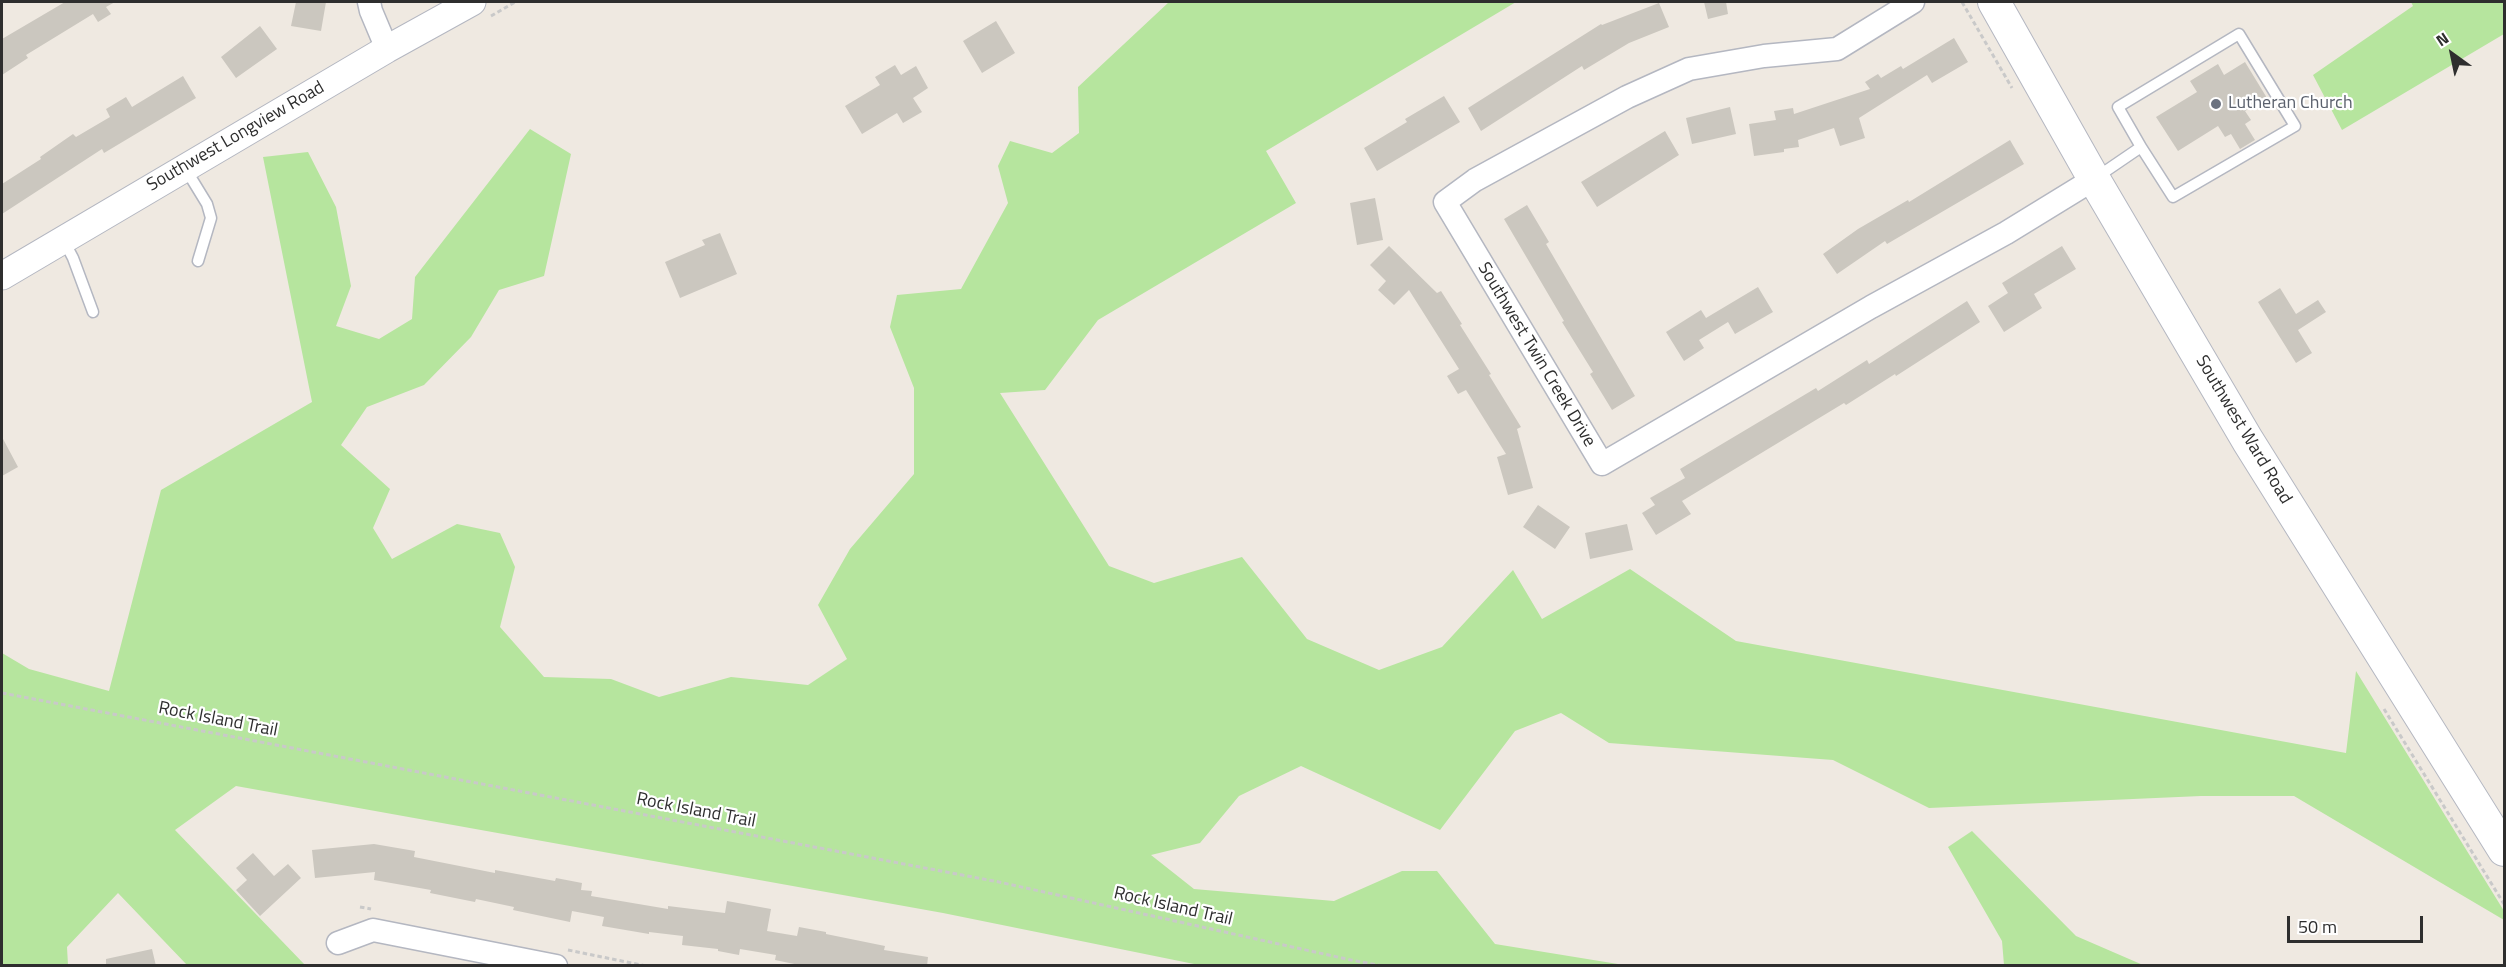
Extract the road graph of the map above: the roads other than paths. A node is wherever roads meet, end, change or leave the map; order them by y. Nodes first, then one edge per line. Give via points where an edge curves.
1 (369, 2) edge
2 (472, 2) edge
3 (1913, 2) edge
4 (1994, 2) edge
5 (387, 49) junction
6 (2141, 147) junction
7 (185, 167) junction
8 (2094, 179) junction
9 (63, 239) junction
10 (198, 261) dead end
11 (2, 276) edge
12 (93, 312) dead end
13 (2505, 850) edge
14 (339, 943) dead end
15 (556, 966) edge

1 - 5 street
2 - 5 street, Southwest Longview Road
3 - 8 street, Southwest Twin Creek Drive via 1837,49 1689,69 1627,97 1475,180 1445,202 1602,464
4 - 8 main road, Southwest Ward Road
5 - 7 street, Southwest Longview Road
6 - 6 lane via 2118,107 2239,34 2295,126 2173,197
6 - 8 lane
7 - 9 street, Southwest Longview Road
7 - 10 lane via 211,218
8 - 13 main road, Southwest Ward Road via 2248,441
9 - 11 street, Southwest Longview Road
9 - 12 lane
14 - 15 street via 373,930

